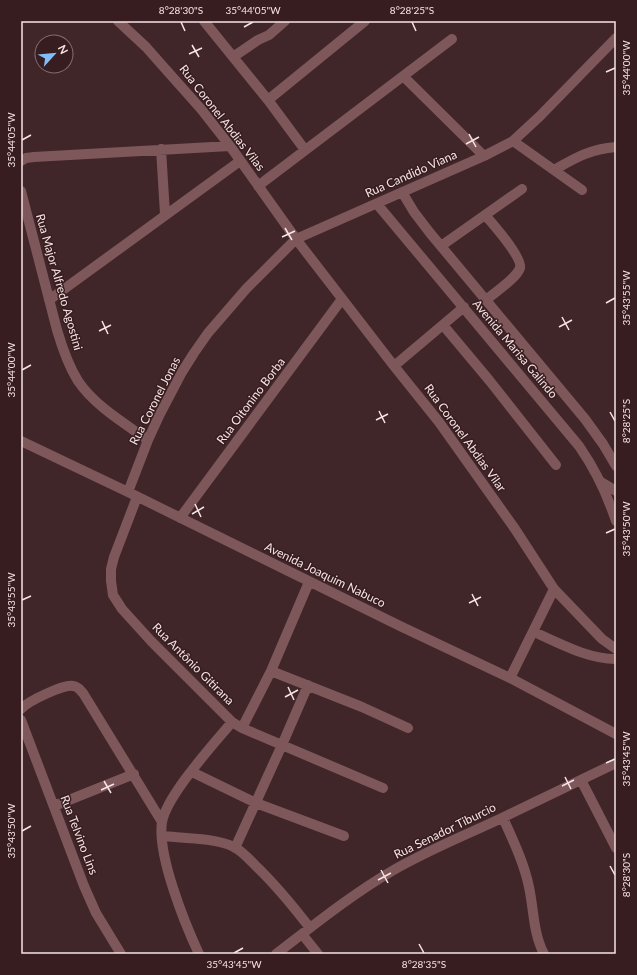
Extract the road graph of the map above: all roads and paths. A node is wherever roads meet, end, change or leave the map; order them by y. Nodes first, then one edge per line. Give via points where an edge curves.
1 (118, 21) edge
2 (204, 21) edge
3 (285, 21) edge
4 (365, 21) edge
5 (616, 38) edge
6 (452, 39) dead end
7 (233, 57) junction
8 (403, 76) junction
9 (268, 100) junction
10 (513, 141) junction
11 (230, 146) junction
12 (616, 147) edge
13 (161, 149) junction
14 (306, 150) junction
15 (484, 156) junction
16 (21, 161) edge
17 (240, 161) junction
18 (554, 170) junction
19 (258, 186) junction
20 (522, 189) dead end
21 (582, 190) dead end
22 (21, 191) edge
23 (402, 192) junction
24 (377, 204) junction
25 (165, 214) junction
26 (486, 215) junction
27 (296, 240) junction
28 (441, 246) junction
29 (342, 299) junction
30 (49, 300) junction
31 (486, 300) junction
32 (464, 307) junction
33 (443, 325) junction
34 (394, 366) junction
35 (148, 440) junction
36 (21, 441) edge
37 (556, 466) dead end
38 (616, 466) edge
39 (601, 482) junction
40 (616, 491) edge
41 (128, 492) junction
42 (137, 497) junction
43 (180, 518) junction
44 (616, 521) edge
45 (309, 582) junction
46 (554, 589) junction
47 (534, 632) junction
48 (616, 649) edge
49 (616, 659) edge
50 (271, 671) junction
51 (510, 678) junction
52 (308, 685) junction
53 (22, 708) edge
54 (21, 720) edge
55 (232, 722) junction
56 (242, 728) junction
57 (408, 728) dead end
58 (616, 734) edge
59 (282, 745) junction
60 (616, 763) edge
61 (192, 772) junction
62 (134, 774) junction
63 (582, 780) junction
64 (383, 788) dead end
65 (256, 803) junction
66 (54, 806) junction
67 (503, 818) junction
68 (162, 822) junction
69 (162, 836) junction
70 (344, 836) dead end
71 (235, 848) junction
72 (616, 848) edge
73 (306, 931) junction
74 (539, 943) junction
75 (121, 954) edge
76 (199, 954) edge
77 (276, 954) edge
78 (318, 954) edge
79 (536, 954) edge
80 (544, 954) edge

1 - 11 street, Rua Coronel Abdias Vilas via 162,64
2 - 7 street
3 - 7 street via 269,35
4 - 9 street
5 - 10 street, Rua Candido Viana
6 - 8 street
7 - 9 street
8 - 14 street
8 - 15 street
9 - 14 street
10 - 15 street, Rua Candido Viana
10 - 18 street
11 - 13 street
11 - 17 street, Rua Coronel Abdias Vilas
12 - 18 street via 579,155
13 - 16 street via 34,157
13 - 25 street
14 - 19 street
15 - 23 street, Rua Candido Viana
17 - 19 street, Rua Coronel Abdias Vilas
17 - 25 street
18 - 21 street
19 - 27 street, Rua Coronel Abdias Vilas
20 - 26 street
22 - 30 street, Rua Major Alfredo Agostini
23 - 24 street, Rua Candido Viana
23 - 28 street, Avenida Marisa Galindo via 421,222
24 - 27 street, Rua Candido Viana
24 - 32 street, Avenida Marisa Galindo
25 - 30 street
26 - 28 street
26 - 31 street via 520,262 520,268 514,276
27 - 29 street, Rua Coronel Abdias Vilar
27 - 35 street, Rua Coronel Jonas via 246,289 208,333 182,372
28 - 31 street, Avenida Marisa Galindo
29 - 34 street, Rua Coronel Abdias Vilar
29 - 43 street, Rua Oitonino Borba
30 - 35 street, Rua Major Alfredo Agostini via 63,349 79,381 103,407
31 - 38 street, Avenida Marisa Galindo via 586,420
32 - 33 street
32 - 39 street, Avenida Marisa Galindo via 573,438
33 - 34 street
33 - 37 street
34 - 46 street, Rua Coronel Abdias Vilar via 444,428
35 - 41 street, Rua Coronel Jonas
36 - 41 street, Avenida Joaquim Nabuco
39 - 40 street
39 - 44 street, Avenida Marisa Galindo
41 - 42 street, Avenida Joaquim Nabuco
42 - 43 street, Avenida Joaquim Nabuco
42 - 55 street, Rua Antônio Gitirana via 111,569 113,595 151,641
43 - 45 street, Avenida Joaquim Nabuco
45 - 50 street
45 - 51 street, Avenida Joaquim Nabuco
46 - 47 street
46 - 48 street, Rua Coronel Abdias Vilar via 602,639
47 - 49 street via 577,651
47 - 51 street
50 - 52 street
50 - 56 street
51 - 58 street, Avenida Joaquim Nabuco
52 - 57 street
52 - 59 street
53 - 62 street via 63,687 77,687
54 - 66 street, Rua Telvino Lins
55 - 56 street
55 - 61 street, Rua Antônio Gitirana
56 - 59 street
59 - 64 street
59 - 65 street
60 - 63 street, Rua Senador Tiburcio
61 - 65 street
61 - 68 street, Rua Antônio Gitirana via 167,809
62 - 66 street
62 - 68 street
63 - 67 street, Rua Senador Tiburcio
63 - 72 street
65 - 70 street
65 - 71 street
66 - 75 street, Rua Telvino Lins via 96,913
67 - 73 street, Rua Senador Tiburcio via 448,841 392,871
67 - 74 street via 523,864
68 - 69 street, Rua Antônio Gitirana
69 - 71 street via 222,843
69 - 76 street, Rua Antônio Gitirana via 174,891
71 - 73 street via 287,898
73 - 77 street, Rua Senador Tiburcio
73 - 78 street
74 - 79 street
74 - 80 street

